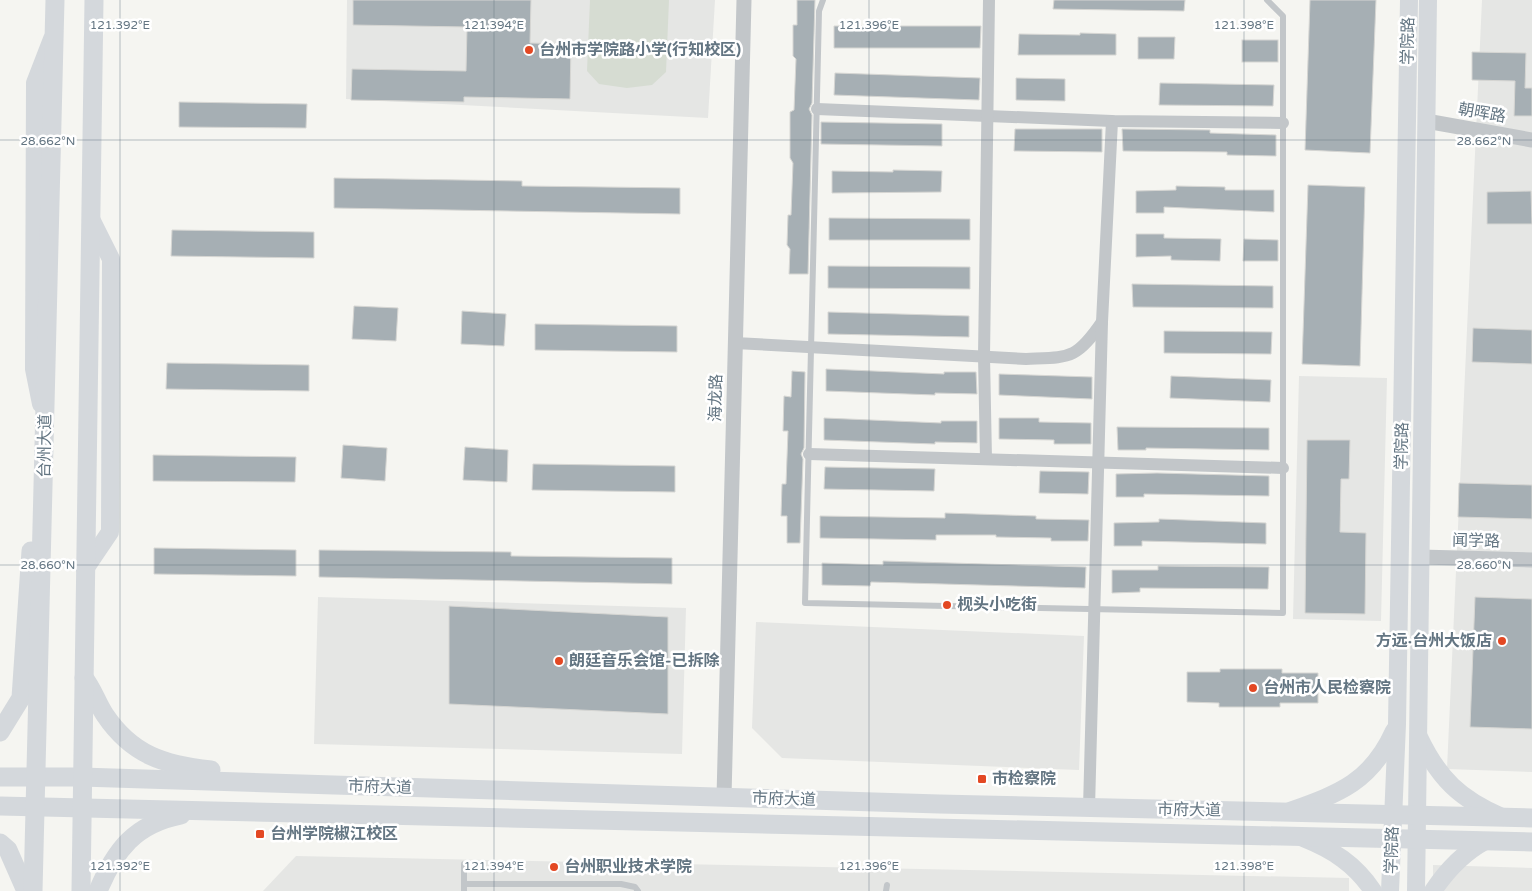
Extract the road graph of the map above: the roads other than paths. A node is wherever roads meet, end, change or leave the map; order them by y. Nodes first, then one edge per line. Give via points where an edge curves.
1 (55, 0) edge
2 (94, 0) edge
3 (744, 0) edge
4 (822, 0) edge
5 (990, 0) edge
6 (1267, 0) edge
7 (1409, 0) edge
8 (1428, 0) edge
9 (816, 109) junction
10 (988, 114) junction
11 (1112, 121) junction
12 (1426, 121) junction
13 (1283, 124) junction
14 (1532, 140) edge
15 (1102, 322) junction
16 (735, 343) junction
17 (811, 347) junction
18 (984, 356) junction
19 (809, 454) junction
20 (986, 459) junction
21 (1099, 463) junction
22 (1283, 468) junction
23 (44, 493) junction
24 (1420, 557) junction
25 (1532, 560) edge
26 (1095, 610) junction
27 (83, 676) junction
28 (1397, 724) junction
29 (0, 732) edge
30 (1418, 734) junction
31 (0, 777) edge
32 (37, 777) junction
33 (81, 777) junction
34 (336, 785) junction
35 (724, 798) junction
36 (0, 806) edge
37 (35, 808) junction
38 (81, 808) junction
39 (1090, 808) junction
40 (202, 810) junction
41 (1286, 813) junction
42 (1392, 816) junction
43 (1418, 816) junction
44 (1505, 818) junction
45 (1532, 818) edge
46 (1300, 837) junction
47 (1392, 838) junction
48 (1417, 840) junction
49 (1485, 841) junction
50 (1532, 842) edge
51 (0, 844) edge
52 (464, 864) dead end
53 (464, 888) edge
54 (26, 891) edge
55 (33, 891) edge
56 (81, 891) edge
57 (98, 891) edge
58 (638, 891) edge
59 (1374, 891) edge
60 (1390, 891) edge
61 (1416, 891) edge
62 (1434, 891) edge

1 - 23 main road, 台州大道
2 - 27 main road
3 - 16 street, 海龙路
4 - 9 lane
5 - 10 street
6 - 13 lane via 1283,16
7 - 28 main road, 学院路
8 - 12 main road, 学院路
9 - 10 street
9 - 17 lane
10 - 11 street
10 - 18 street
11 - 13 street
11 - 15 street
12 - 14 street, 朝晖路
12 - 24 main road, 学院路
13 - 22 lane
15 - 18 street via 1088,343 1067,357
15 - 21 street
16 - 17 street
16 - 35 street, 海龙路
17 - 18 street
17 - 19 lane
18 - 20 street
19 - 20 street
19 - 26 lane via 804,603
20 - 21 street
21 - 22 street
21 - 26 street
22 - 26 lane via 1283,613
23 - 29 main road via 31,549 21,698
23 - 32 main road, 台州大道
24 - 25 street, 闻学路
24 - 30 main road, 学院路
26 - 39 street
27 - 33 main road
27 - 34 main road via 122,738 168,764 294,775
28 - 41 main road via 1376,763 1360,780
28 - 42 main road, 学院路
30 - 43 main road, 学院路
30 - 44 main road via 1445,779 1476,806
31 - 32 main road, 市府大道
32 - 33 main road, 市府大道
32 - 37 main road, 台州大道
33 - 34 main road, 市府大道
33 - 38 main road
34 - 35 main road, 市府大道
35 - 39 main road, 市府大道
36 - 37 main road, 市府大道
37 - 38 main road, 市府大道
37 - 55 main road, 台州大道
38 - 40 main road, 市府大道
38 - 56 main road
39 - 41 main road, 市府大道
40 - 46 main road, 市府大道
40 - 57 main road via 172,817 131,839 108,866
41 - 42 main road, 市府大道
42 - 43 main road, 市府大道
42 - 47 main road, 学院路
43 - 44 main road, 市府大道
43 - 48 main road, 学院路
44 - 45 main road, 市府大道
46 - 47 main road, 市府大道
46 - 59 main road via 1342,856 1362,874
47 - 48 main road, 市府大道
47 - 60 main road, 学院路
48 - 49 main road, 市府大道
48 - 61 main road, 学院路
49 - 50 main road, 市府大道
49 - 62 main road via 1457,861
51 - 54 main road via 8,850
52 - 53 lane
53 - 58 lane via 621,884 635,887

